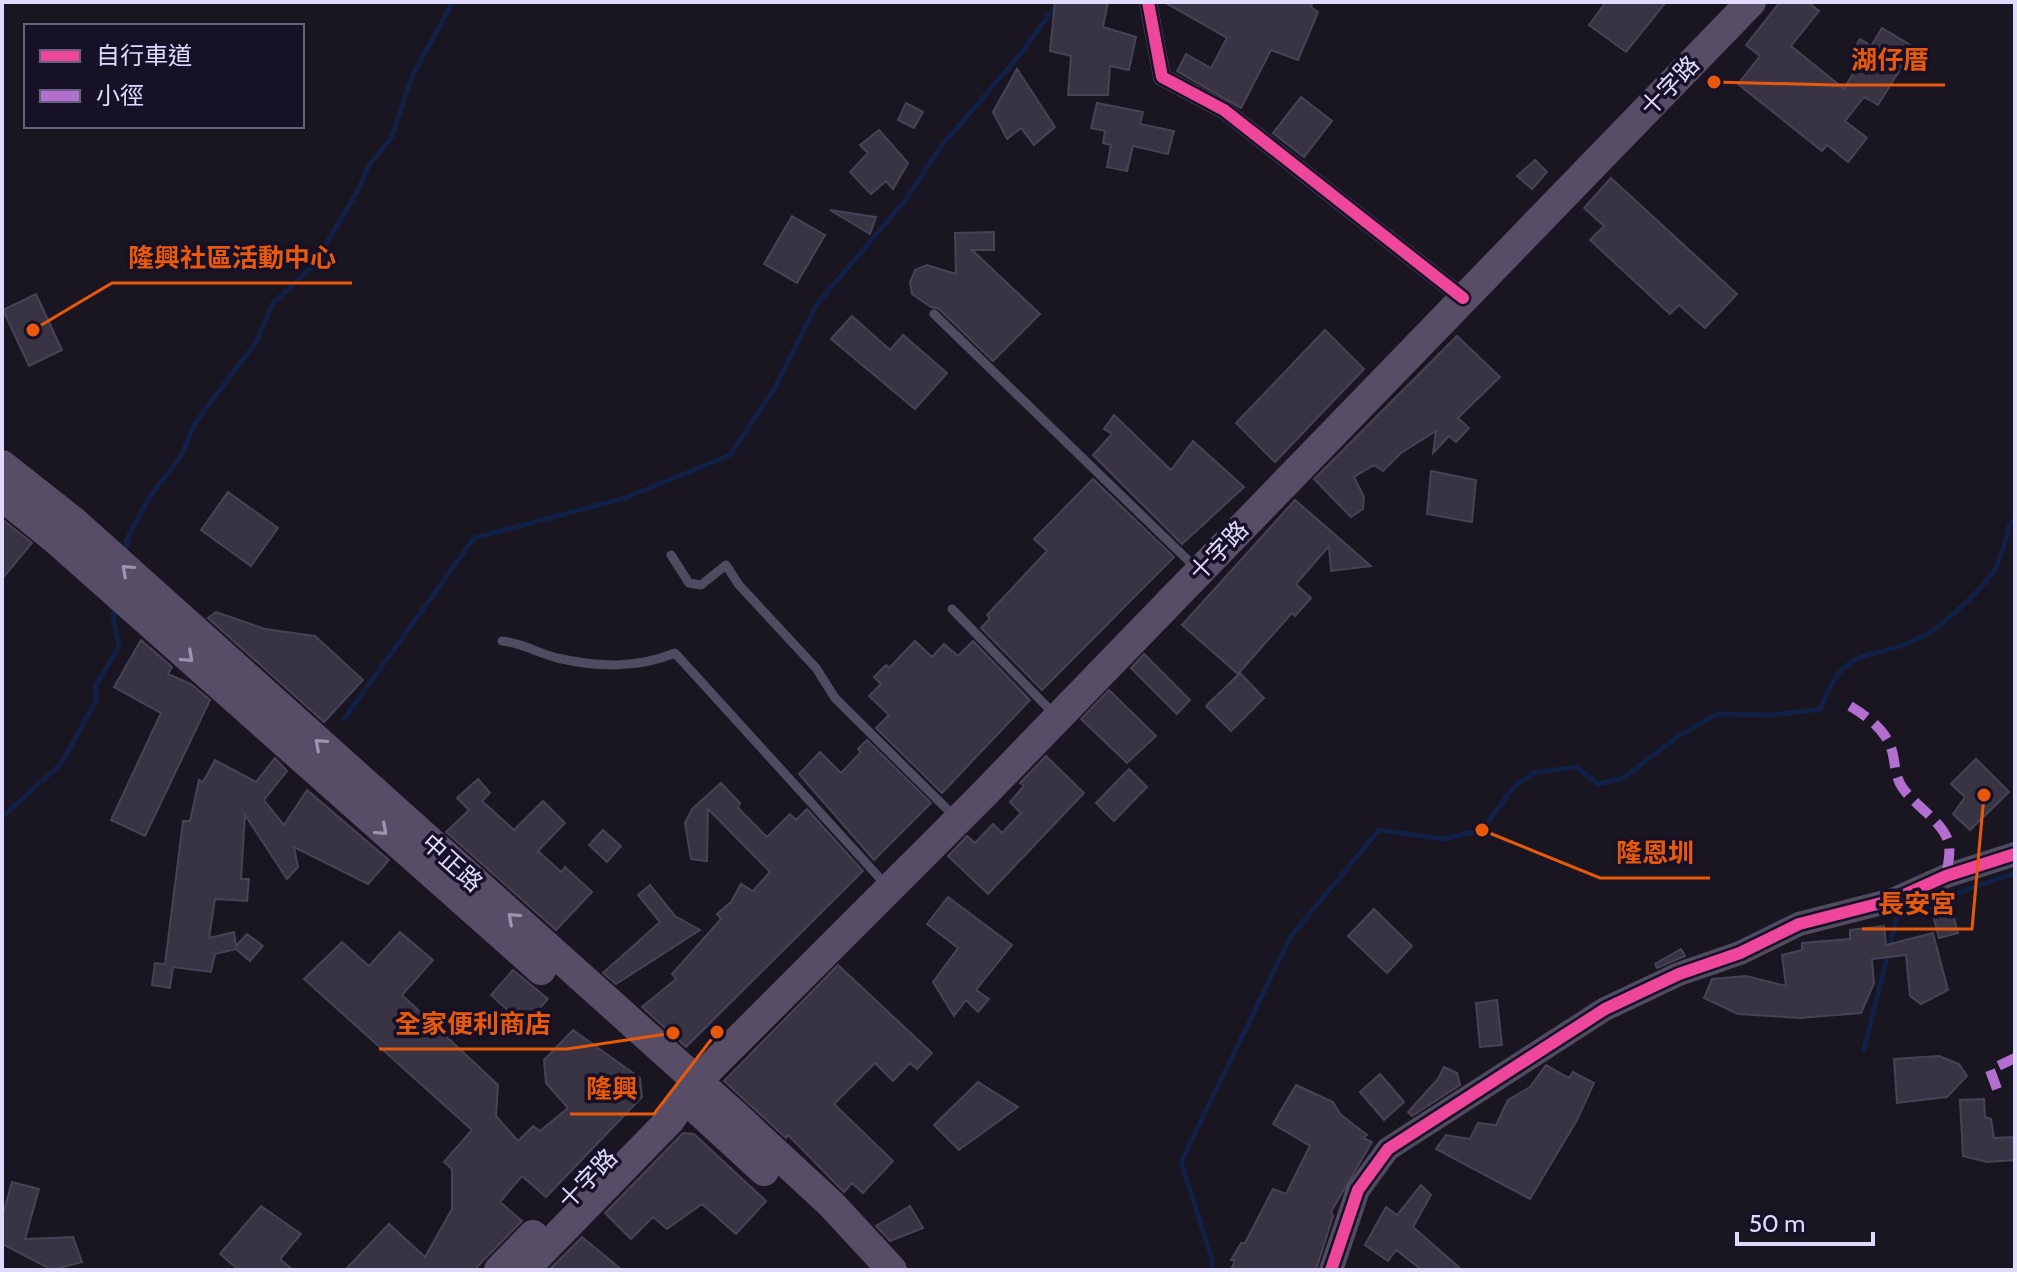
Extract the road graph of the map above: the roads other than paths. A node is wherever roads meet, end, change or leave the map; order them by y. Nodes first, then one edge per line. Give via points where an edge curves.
1 (1148, 2) edge
2 (1751, 2) edge
3 (1463, 298) junction
4 (934, 314) dead end
5 (2, 465) edge
6 (2, 496) edge
7 (671, 555) dead end
8 (1200, 572) junction
9 (952, 609) dead end
10 (502, 641) dead end
11 (1058, 718) junction
12 (959, 821) junction
13 (2015, 854) edge
14 (891, 890) junction
15 (689, 1090) junction
16 (499, 1270) edge
17 (524, 1270) edge
18 (864, 1270) edge
19 (892, 1270) edge
20 (1331, 1270) edge

1 - 3 street via 1162,77 1224,110
2 - 3 main road, 十字路
3 - 8 main road, 十字路
4 - 8 lane
15 -> 5 main road, 中正路 via 73,521
6 -> 15 main road, 中正路
7 - 12 lane via 689,583 701,585 726,565 816,668 835,698
8 - 11 main road, 十字路
9 - 11 lane
10 - 14 lane via 555,658 610,666 647,664 675,653
11 - 12 main road, 十字路
12 - 14 main road, 十字路
13 - 20 street via 1893,900 1799,924 1605,1009 1388,1149 1358,1190
14 - 15 main road, 十字路
15 - 16 main road, 十字路 via 658,1106
15 - 17 main road, 十字路 via 670,1120
15 - 18 main road, 中正路
15 - 19 main road, 中正路 via 832,1205

